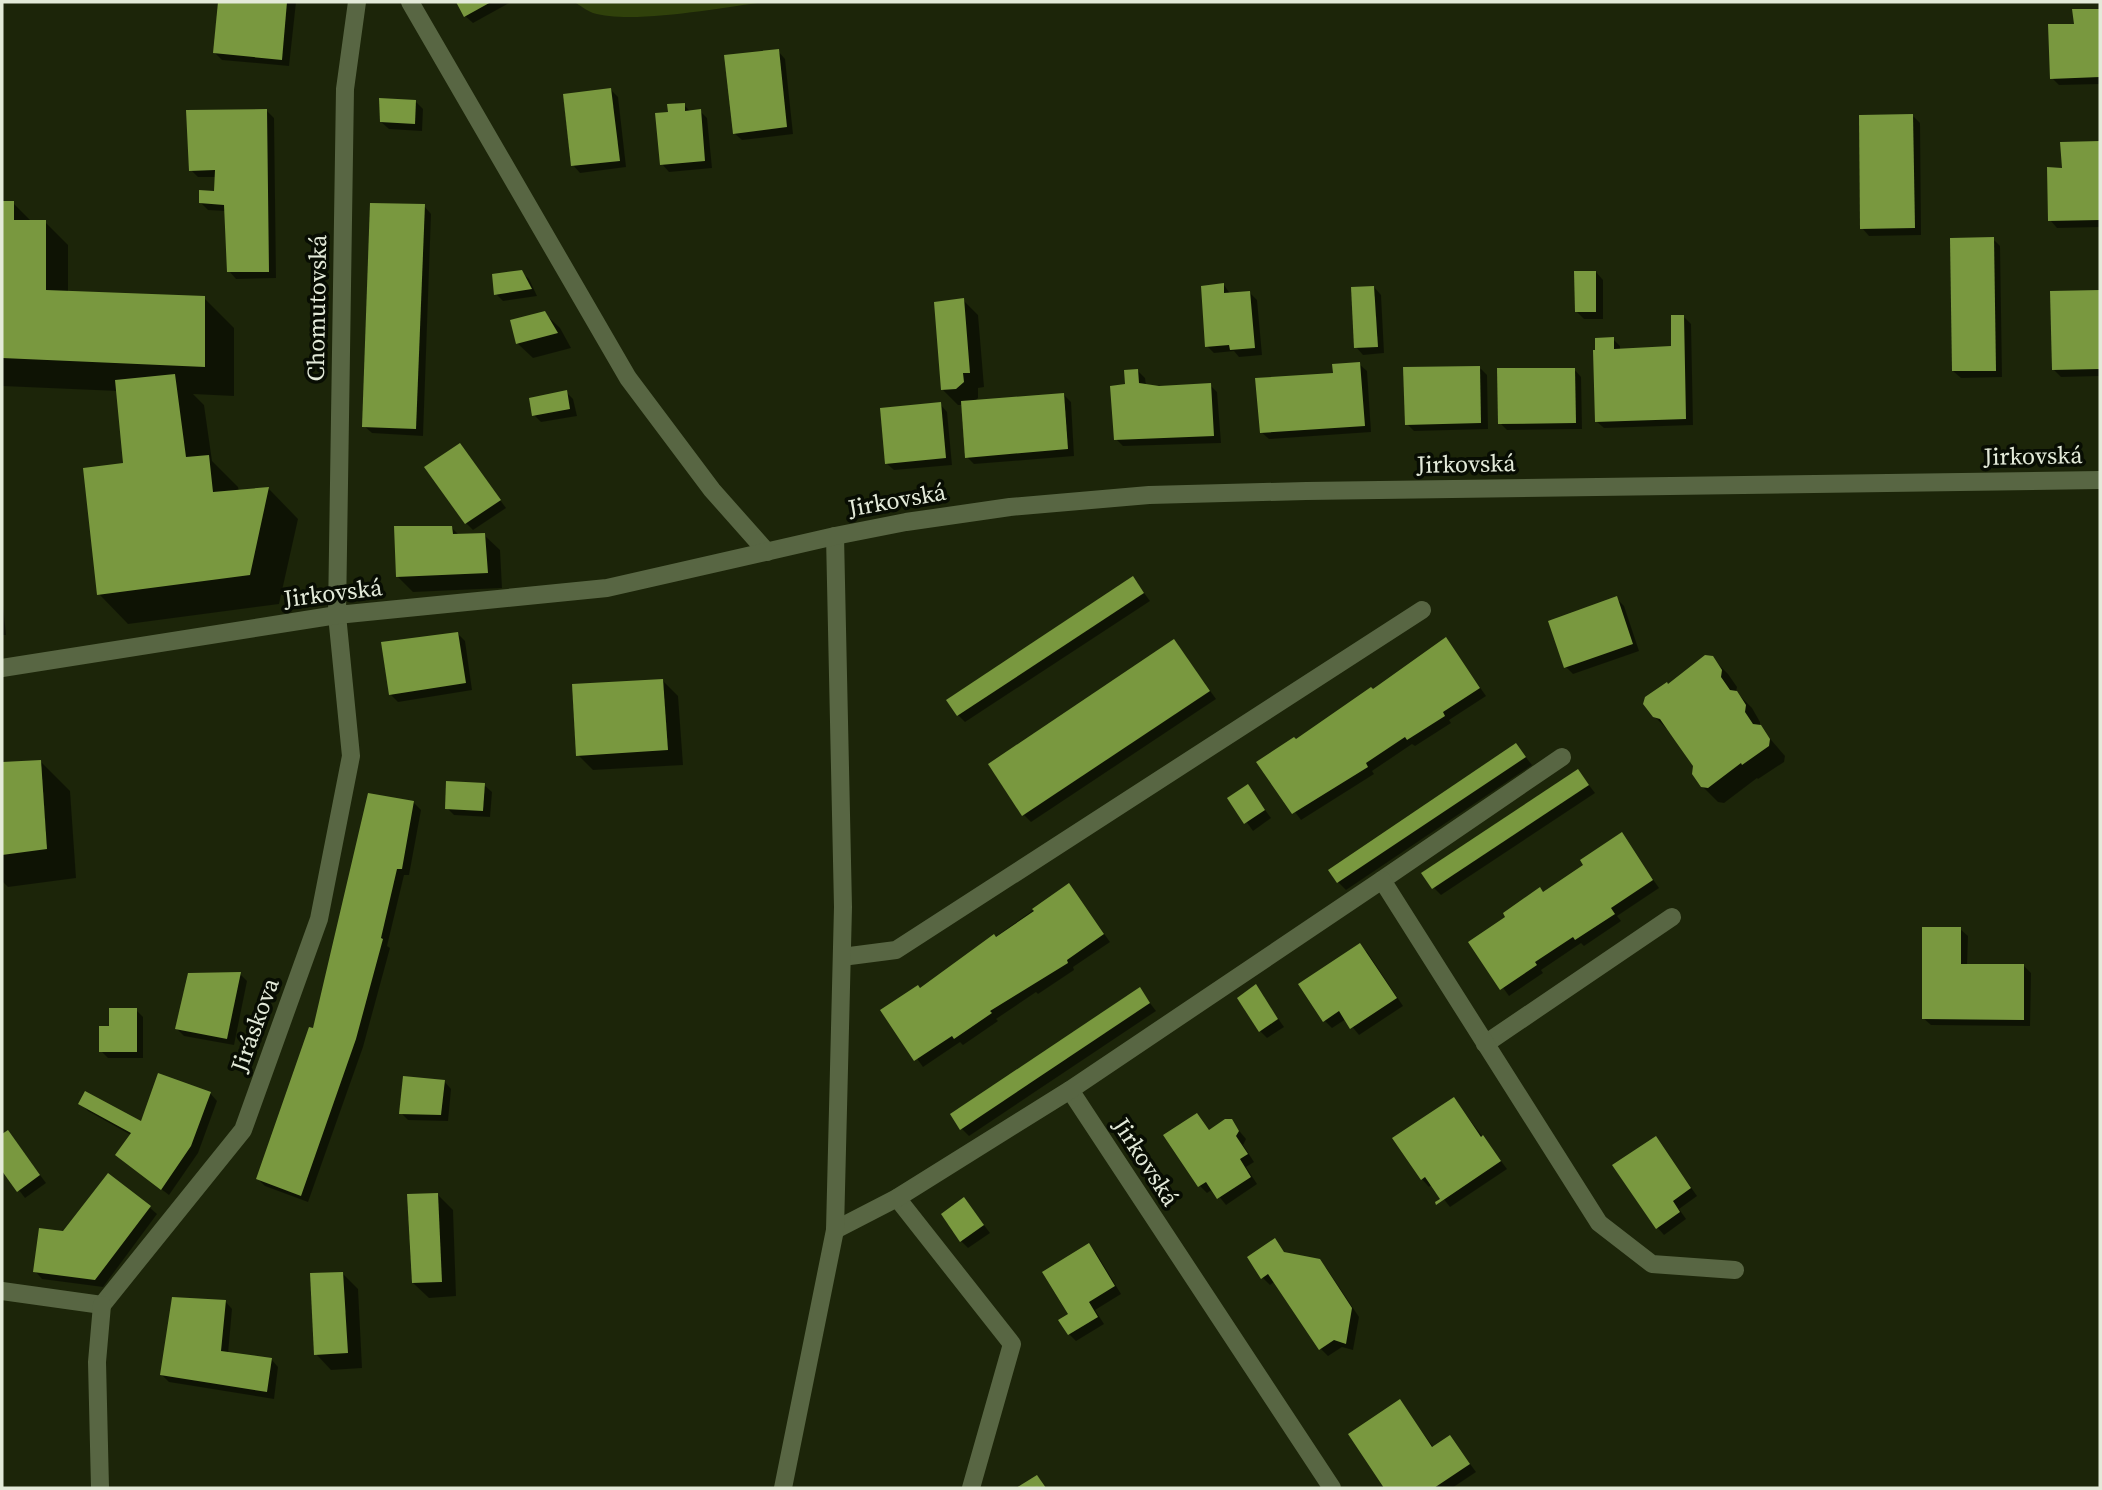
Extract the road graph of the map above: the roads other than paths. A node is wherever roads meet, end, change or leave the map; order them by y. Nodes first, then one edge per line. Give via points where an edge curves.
1 (357, 2) edge
2 (410, 2) edge
3 (2100, 480) edge
4 (835, 536) junction
5 (766, 552) junction
6 (1422, 610) dead end
7 (337, 615) junction
8 (2, 668) edge
9 (1562, 757) dead end
10 (1382, 880) junction
11 (1672, 917) dead end
12 (842, 957) junction
13 (1485, 1044) junction
14 (1070, 1090) junction
15 (897, 1199) junction
16 (835, 1230) junction
17 (1735, 1270) dead end
18 (2, 1291) edge
19 (102, 1305) junction
20 (100, 1488) edge
21 (783, 1488) edge
22 (971, 1488) edge
23 (1332, 1488) edge

1 - 7 street, Chomutovská via 345,89
2 - 5 street via 628,378 712,490
3 - 4 street, Jirkovská via 1149,495 1010,507
4 - 5 street, Jirkovská
4 - 12 street, Jirkovská
5 - 7 street, Jirkovská via 607,588
6 - 12 street via 896,950
7 - 8 street, Jirkovská
7 - 19 street, Jiráskova via 351,756 319,919 243,1130
9 - 10 street
10 - 13 street
10 - 14 street
11 - 13 street
12 - 16 street, Jirkovská
13 - 17 street via 1599,1223 1652,1264
14 - 15 street
14 - 23 street, Jirkovská
15 - 16 street
15 - 22 street via 1012,1344
16 - 21 street, Jirkovská
18 - 19 street
19 - 20 street via 97,1362

